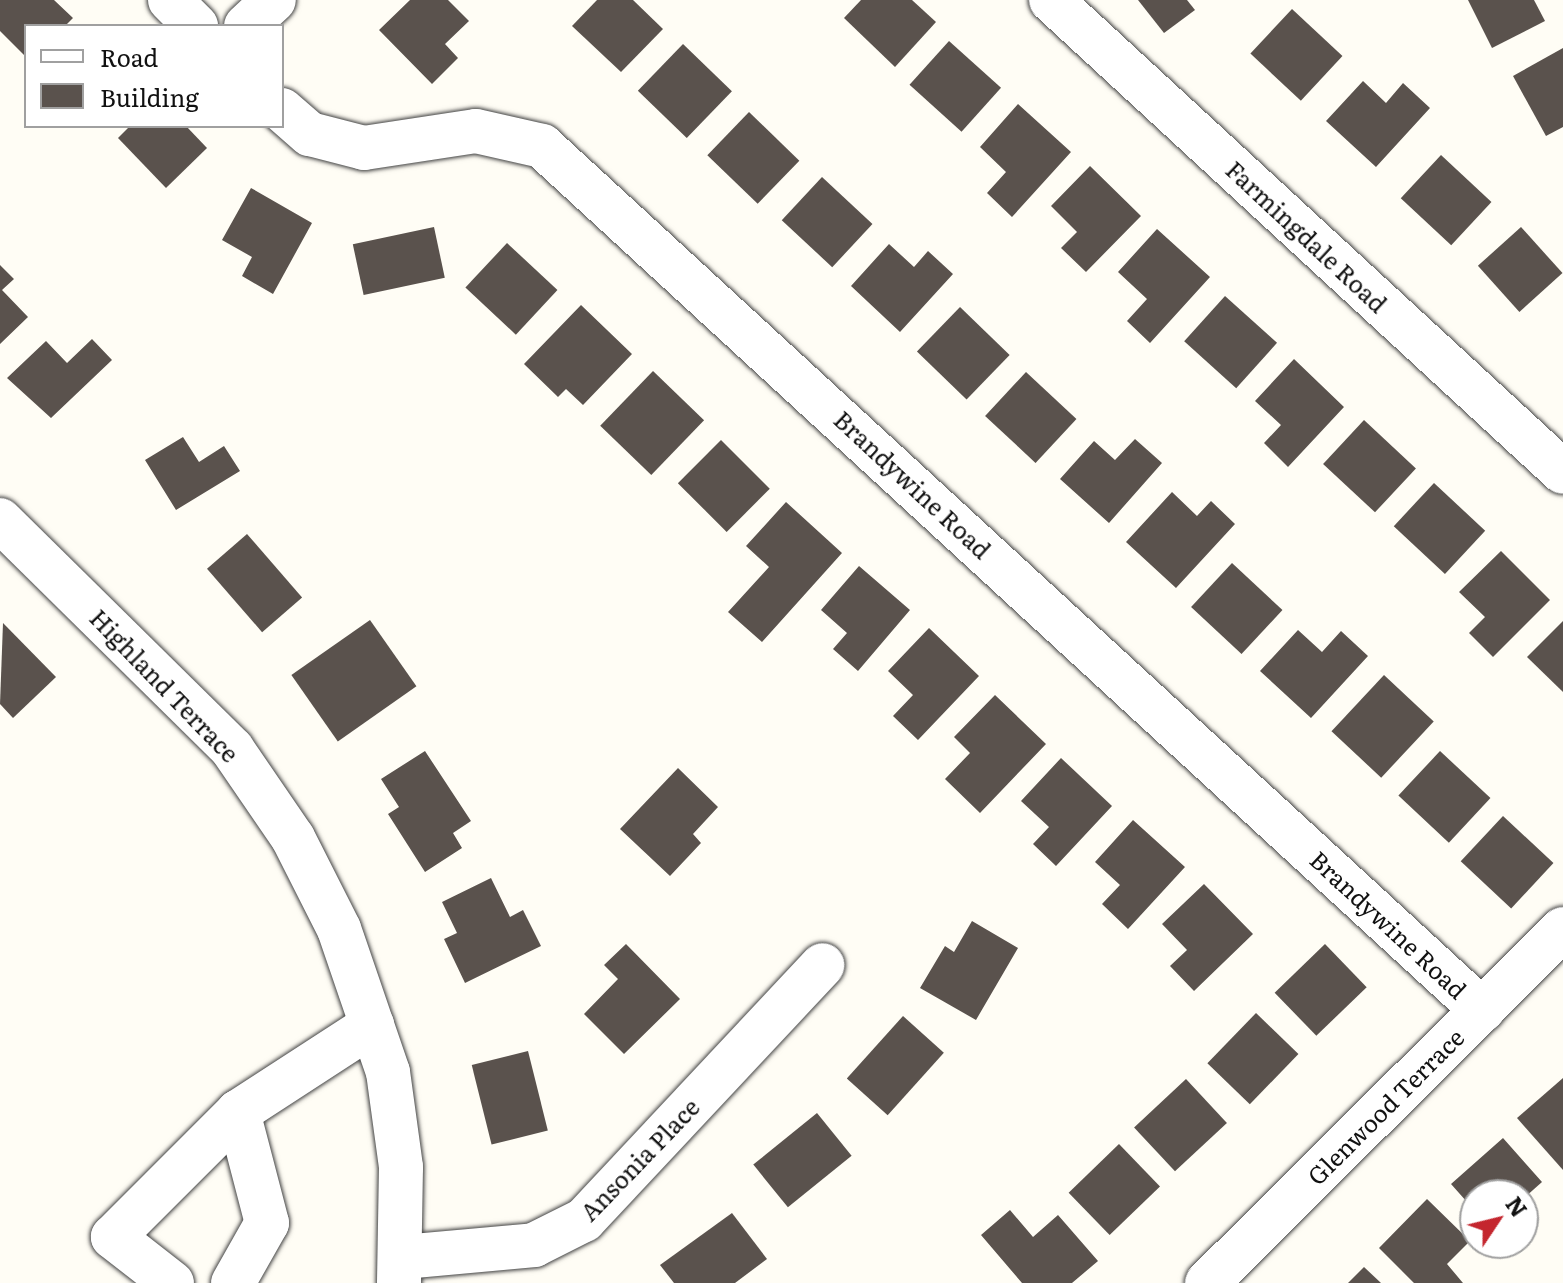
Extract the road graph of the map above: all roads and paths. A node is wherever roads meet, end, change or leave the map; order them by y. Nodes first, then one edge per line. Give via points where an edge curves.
1 (170, 0) edge
2 (274, 0) edge
3 (1051, 0) edge
4 (194, 24) edge
5 (248, 24) edge
6 (284, 112) edge
7 (1563, 472) edge
8 (0, 520) edge
9 (1563, 929) edge
10 (823, 965) dead end
11 (1482, 1010) junction
12 (372, 1025) junction
13 (238, 1112) junction
14 (401, 1270) edge
15 (172, 1283) edge
16 (233, 1283) edge
17 (1207, 1283) edge

1 - 4 street
2 - 5 street
3 - 7 street, Farmingdale Road
6 - 11 street, Brandywine Road via 310,134 364,148 476,131 542,146
8 - 12 street, Highland Terrace via 232,749 300,851 339,929
9 - 11 street, Glenwood Terrace
10 - 14 street, Ansonia Place via 584,1220 534,1245
11 - 17 street, Glenwood Terrace
12 - 13 street
12 - 14 street, Highland Terrace via 388,1072
13 - 15 street via 113,1237
13 - 16 street via 267,1223

